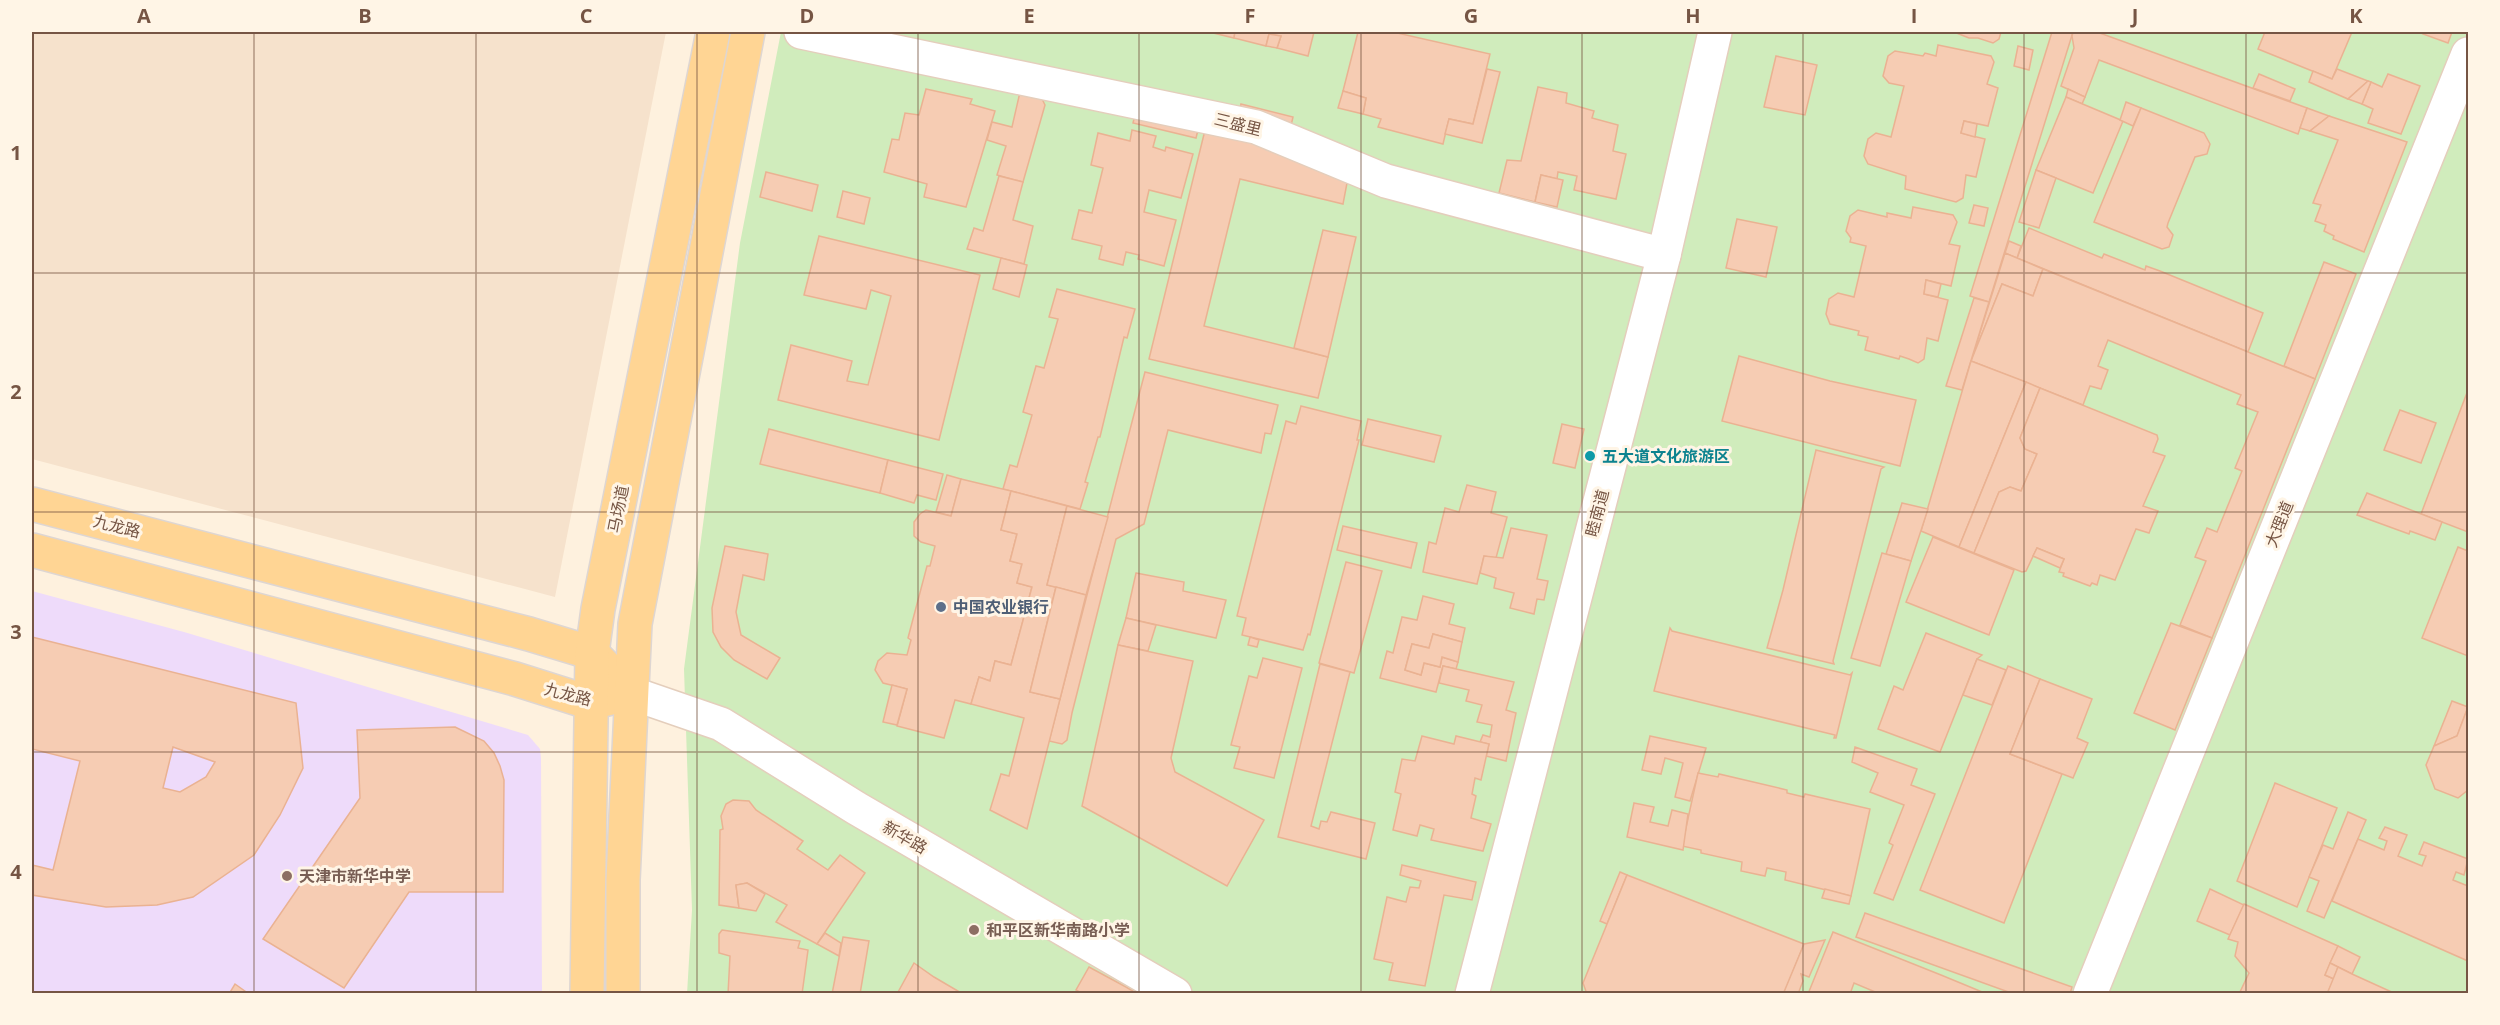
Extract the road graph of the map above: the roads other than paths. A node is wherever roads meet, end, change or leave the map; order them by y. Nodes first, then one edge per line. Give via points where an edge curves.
1 (713, 32) edge
2 (748, 32) edge
3 (801, 32) edge
4 (1714, 32) edge
5 (2469, 54) edge
6 (1664, 255) junction
7 (32, 504) edge
8 (32, 550) edge
9 (530, 634) junction
10 (592, 653) junction
11 (515, 679) junction
12 (631, 693) junction
13 (594, 699) junction
14 (592, 780) junction
15 (629, 780) junction
16 (587, 993) edge
17 (623, 993) edge
18 (1175, 993) edge
19 (1472, 993) edge
20 (2090, 993) edge

1 - 10 main road, 马场道
2 - 12 main road via 635,624
3 - 6 street, 三盛里 via 1256,127 1386,181
4 - 6 street, 睦南道
5 - 20 street, 大理道
6 - 19 street, 睦南道
7 - 9 main road, 九龙路
8 - 11 main road, 九龙路
9 - 10 main road, 九龙路
9 - 13 main road via 562,659
10 - 12 main road, 九龙路
10 - 13 main road, 马场道
11 - 13 main road, 九龙路
11 - 14 main road via 536,692 573,728
12 - 13 main road, 九龙路
12 - 15 main road
12 - 18 street, 新华路 via 721,724 856,808
13 - 14 main road, 马场道
13 - 15 main road via 618,741
14 - 16 main road, 马场道
15 - 17 main road via 623,880

